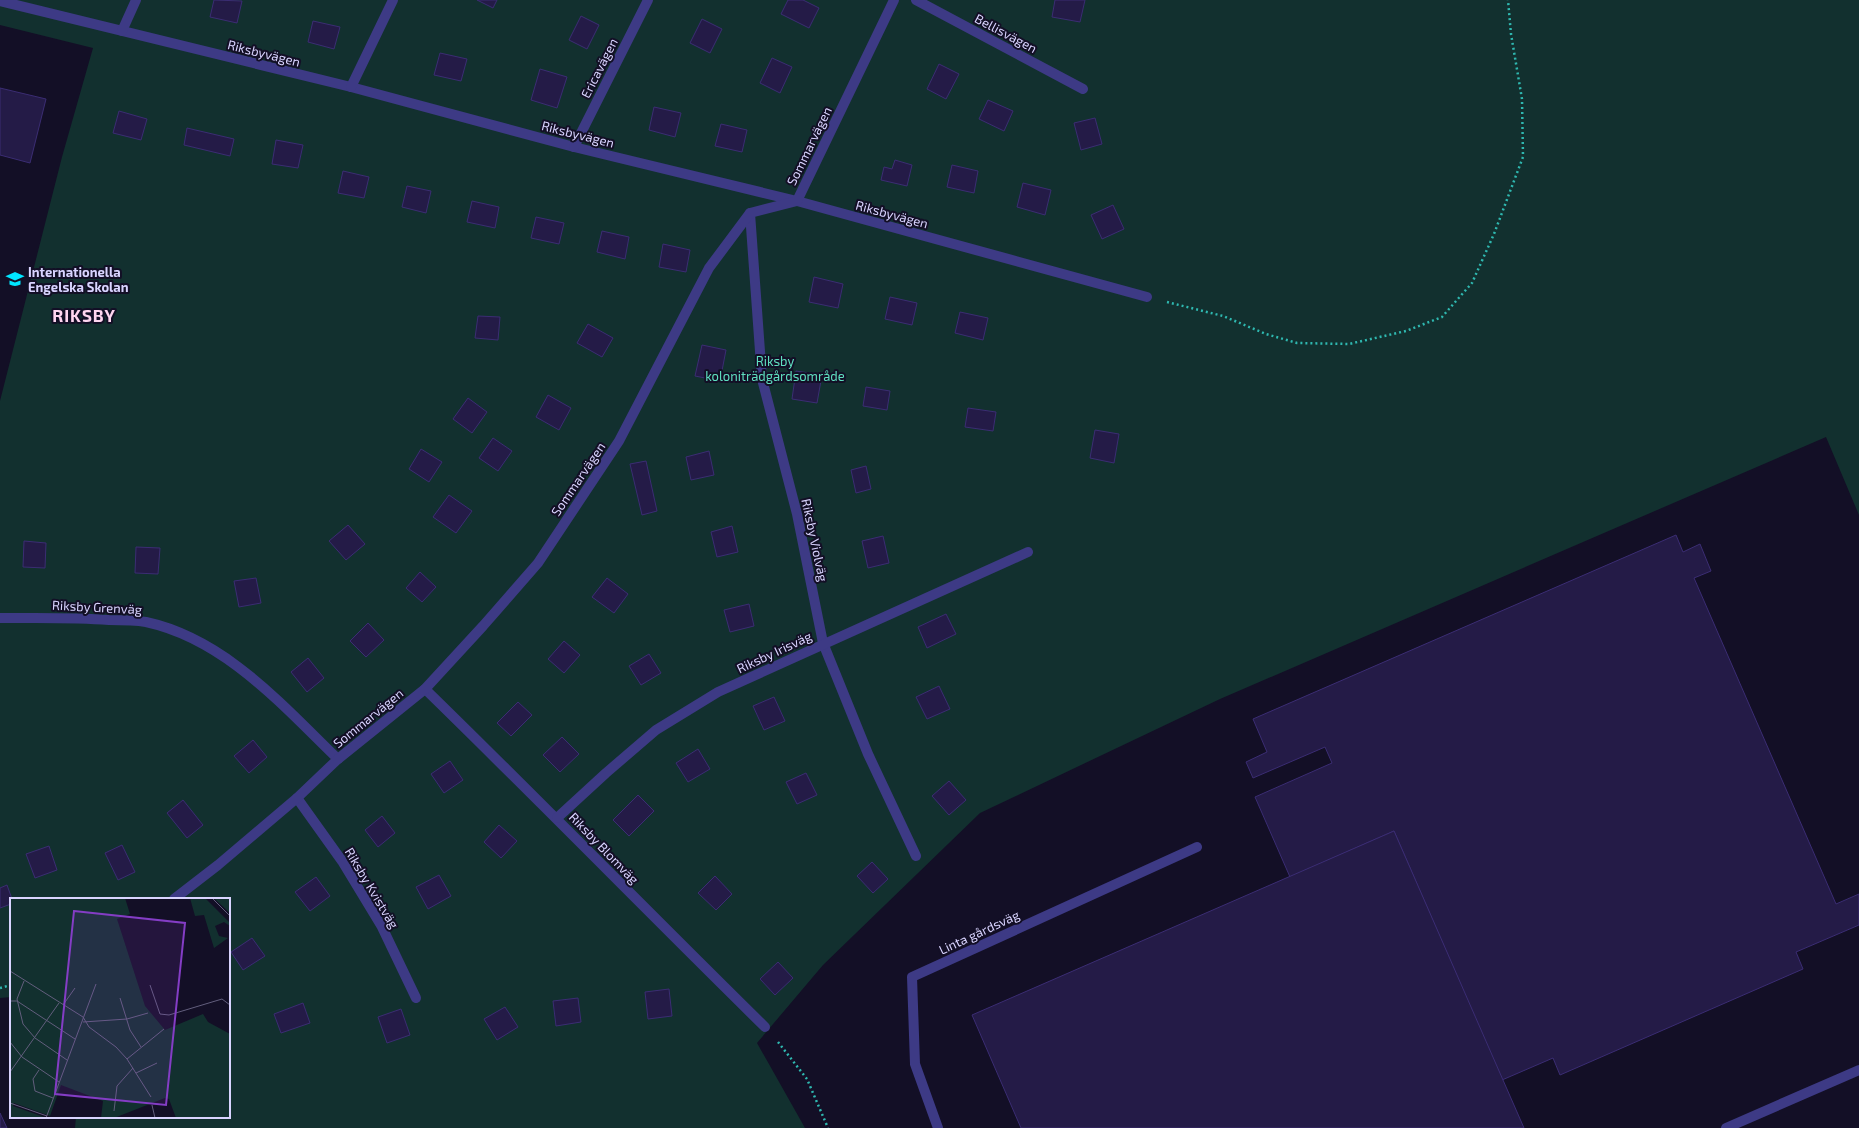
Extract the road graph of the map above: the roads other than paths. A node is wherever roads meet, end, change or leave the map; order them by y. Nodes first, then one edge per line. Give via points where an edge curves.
1 (136, 0) edge
2 (393, 0) edge
3 (648, 0) edge
4 (894, 0) edge
5 (916, 0) edge
6 (0, 1) edge
7 (122, 32) junction
8 (352, 87) junction
9 (1083, 88) dead end
10 (574, 147) junction
11 (796, 201) junction
12 (750, 213) junction
13 (1148, 297) road end
14 (1028, 552) dead end
15 (0, 618) edge
16 (823, 643) junction
17 (425, 689) junction
18 (338, 759) junction
19 (297, 798) junction
20 (557, 818) junction
21 (1197, 846) dead end
22 (916, 856) dead end
23 (175, 898) edge
24 (416, 998) dead end
25 (765, 1027) road end
26 (1859, 1070) edge
27 (938, 1128) edge
28 (1726, 1128) edge

1 - 7 street
2 - 8 street
3 - 10 street, Ericavägen
4 - 11 street, Sommarvägen
5 - 9 street, Bellisvägen
6 - 7 street, Riksbyvägen
7 - 8 street, Riksbyvägen
8 - 10 street, Riksbyvägen
10 - 11 street, Riksbyvägen
11 - 12 street, Sommarvägen
11 - 13 street, Riksbyvägen
12 - 16 street, Riksby Violväg via 762,379 796,514
12 - 17 street, Sommarvägen via 709,268 619,441 538,563
14 - 16 street, Riksby Irisväg
15 - 18 street, Riksby Grenväg via 79,618 145,622 190,637 237,665
16 - 20 street, Riksby Irisväg via 718,692 656,730
16 - 22 street, Riksby Violväg via 868,754
17 - 18 street, Sommarvägen
17 - 20 street, Riksby Blomväg
18 - 19 street, Sommarvägen
19 - 23 street, Sommarvägen
19 - 24 street, Riksby Kvistväg via 342,861 382,927
20 - 25 street, Riksby Blomväg
21 - 27 street, Linta gårdsväg via 912,977 915,1064
26 - 28 street

